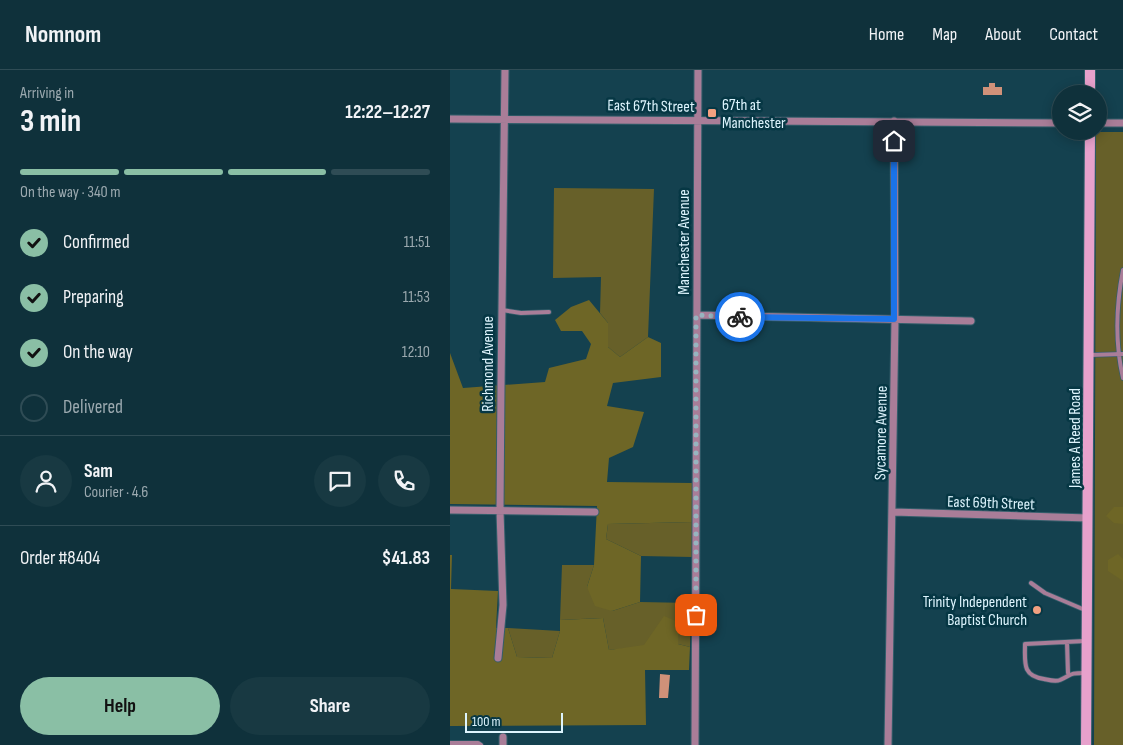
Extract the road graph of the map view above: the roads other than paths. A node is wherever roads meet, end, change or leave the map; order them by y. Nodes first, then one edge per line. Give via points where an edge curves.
1 (506, 70) edge
2 (698, 70) edge
3 (1090, 70) edge
4 (1090, 85) edge
5 (506, 118) junction
6 (450, 119) edge
7 (698, 120) junction
8 (894, 121) junction
9 (1052, 123) edge
10 (1107, 123) edge
11 (1123, 123) edge
12 (1090, 140) edge
13 (1123, 270) edge
14 (501, 310) junction
15 (549, 312) dead end
16 (696, 315) junction
17 (894, 319) junction
18 (971, 321) dead end
19 (1120, 354) edge
20 (1089, 355) junction
21 (1123, 378) edge
22 (450, 510) edge
23 (500, 511) junction
24 (595, 512) dead end
25 (893, 512) junction
26 (1088, 518) junction
27 (1031, 583) dead end
28 (1088, 610) junction
29 (1087, 641) junction
30 (1067, 642) junction
31 (498, 658) dead end
32 (1068, 673) junction
33 (1087, 674) junction
34 (503, 736) dead end
35 (450, 743) edge
36 (481, 745) edge
37 (503, 745) edge
38 (695, 745) edge
39 (888, 745) edge
40 (1086, 745) edge

1 - 5 street, Richmond Avenue
2 - 7 street, Manchester Avenue
3 - 4 street
5 - 6 street, East 67th Street
5 - 7 street, East 67th Street
5 - 14 street, Richmond Avenue
7 - 8 street, East 67th Street
7 - 16 street, Manchester Avenue
8 - 9 street, East 67th Street
8 - 17 street, Sycamore Avenue
10 - 11 street
12 - 20 street, James A Reed Road
13 - 19 lane via 1118,305
14 - 15 lane
14 - 23 street, Richmond Avenue
16 - 17 street
16 - 38 street, Manchester Avenue
17 - 18 street
17 - 25 street, Sycamore Avenue
19 - 20 lane
19 - 21 lane
20 - 26 street, James A Reed Road
22 - 23 street
23 - 24 street
23 - 31 street, Richmond Avenue via 504,605
25 - 26 street, East 69th Street
25 - 39 street, Sycamore Avenue
26 - 28 street, James A Reed Road
27 - 28 lane via 1045,593
28 - 29 street, James A Reed Road
29 - 30 lane
29 - 33 street, James A Reed Road
30 - 32 lane
30 - 32 lane via 1026,644 1025,665 1027,672 1038,678 1060,680
32 - 33 lane
33 - 40 street, James A Reed Road
34 - 37 street
35 - 36 lane

